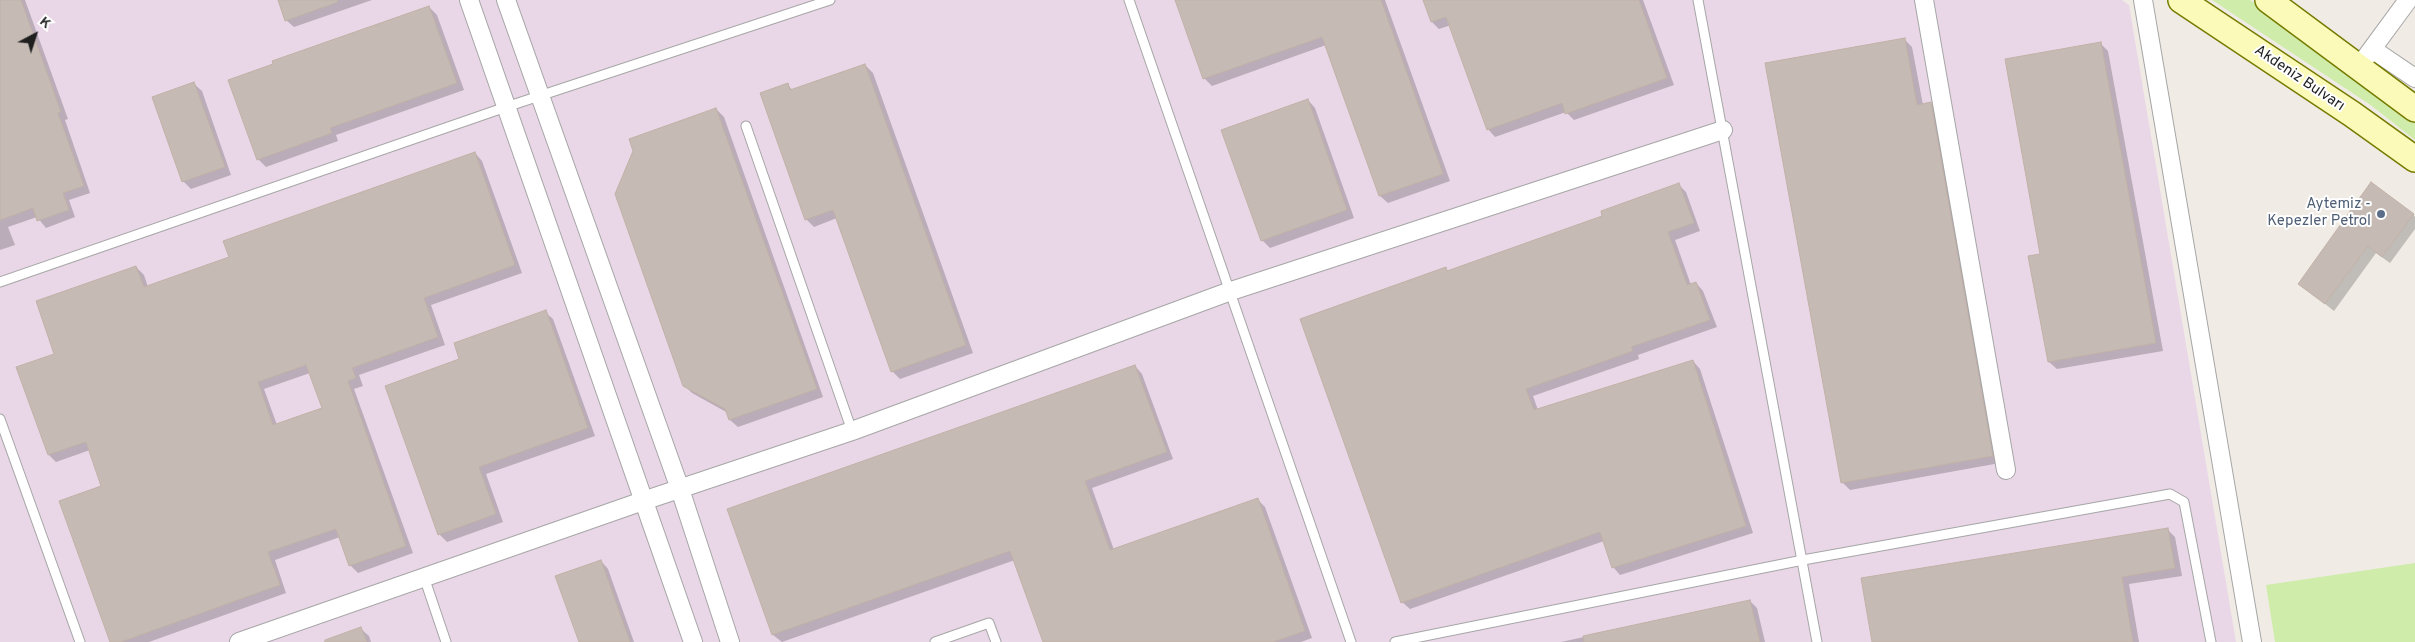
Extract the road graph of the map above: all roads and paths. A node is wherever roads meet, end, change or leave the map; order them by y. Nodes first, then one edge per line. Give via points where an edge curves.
1 (469, 0) edge
2 (506, 0) edge
3 (830, 0) edge
4 (1129, 0) edge
5 (1698, 0) edge
6 (1924, 0) edge
7 (2143, 0) edge
8 (2181, 0) edge
9 (2268, 0) edge
10 (2408, 0) edge
11 (2364, 59) junction
12 (2415, 78) edge
13 (540, 96) junction
14 (506, 107) junction
15 (2415, 109) edge
16 (746, 126) dead end
17 (1722, 130) junction
18 (2415, 159) edge
19 (0, 282) edge
20 (1228, 292) junction
21 (0, 419) edge
22 (852, 431) junction
23 (2006, 470) dead end
24 (680, 489) junction
25 (643, 501) junction
26 (1802, 560) junction
27 (424, 577) junction
28 (80, 642) edge
29 (239, 642) edge
30 (446, 642) edge
31 (692, 642) edge
32 (730, 642) edge
33 (935, 642) edge
34 (996, 642) edge
35 (1351, 642) edge
36 (1395, 642) edge
37 (1817, 642) edge
38 (2211, 642) edge
39 (2252, 642) edge

1 - 14 street
2 - 13 street
3 - 13 lane
4 - 20 lane
5 - 17 lane
6 - 23 street
7 - 39 street
8 - 18 main road, Akdeniz Bulvarı
9 - 11 main road
10 - 11 street
11 - 12 street
11 - 15 main road
13 - 14 lane
13 - 24 street
14 - 19 lane
14 - 25 street
16 - 22 lane
17 - 20 street
17 - 26 lane
20 - 22 street
20 - 35 lane
21 - 28 lane
22 - 24 street
24 - 25 street
24 - 32 street
25 - 27 street
25 - 31 street
26 - 36 lane
26 - 37 lane
26 - 38 lane via 2170,494 2184,502
27 - 29 street
27 - 30 lane
33 - 34 lane via 989,623

